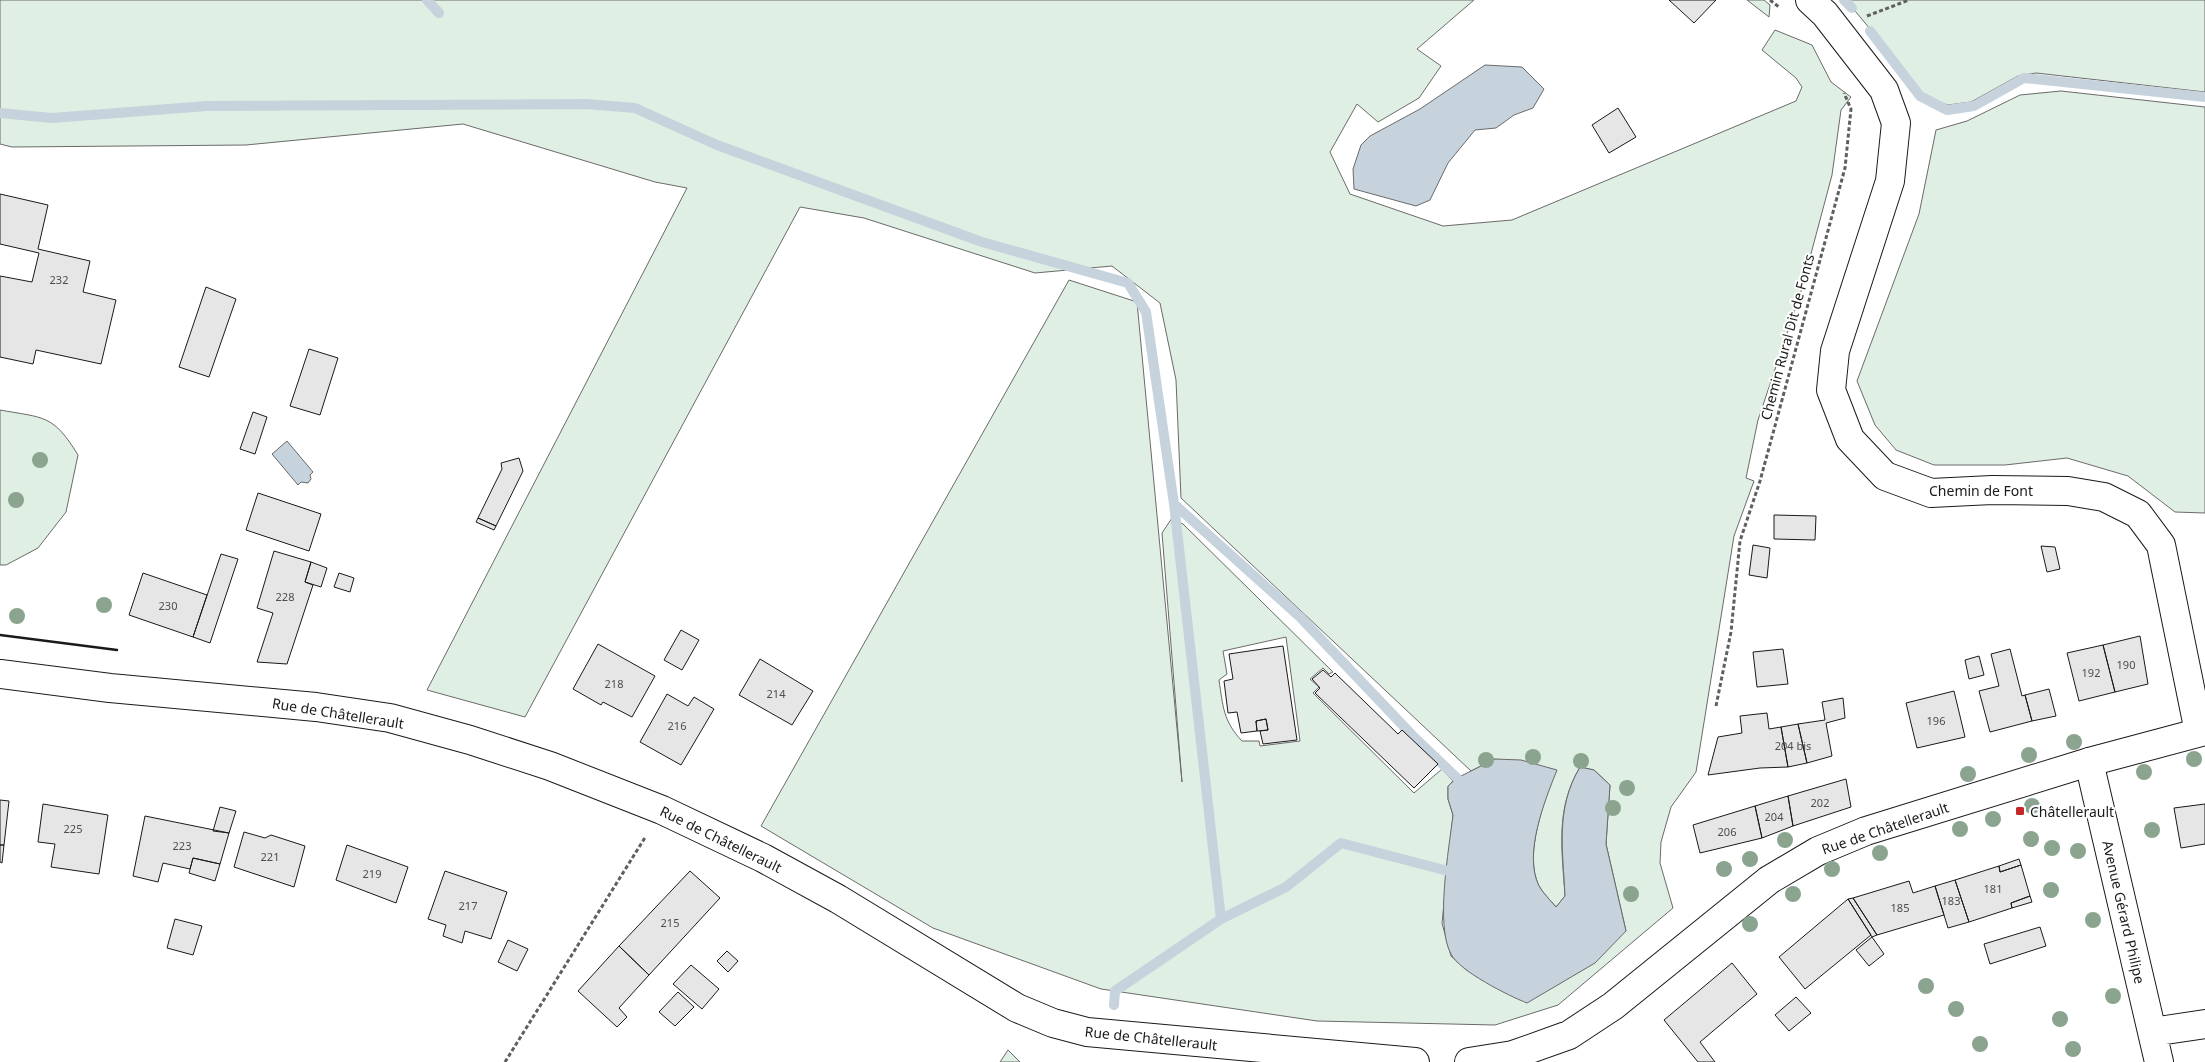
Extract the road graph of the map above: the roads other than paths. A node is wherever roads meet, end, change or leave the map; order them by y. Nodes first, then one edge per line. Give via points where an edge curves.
1 (1810, 0) edge
2 (0, 674) edge
3 (2202, 732) edge
4 (2089, 762) junction
5 (2205, 1024) edge
6 (2152, 1032) junction
7 (1514, 1059) edge
8 (1416, 1062) edge
9 (1469, 1062) edge
10 (2159, 1062) edge

1 - 3 main road, Chemin de Font via 1825,14 1884,90 1896,123 1890,182 1835,352 1831,390 1850,439 1885,476 1931,493 2068,491 2104,497 2138,514 2161,545
2 - 8 main road, Rue de Châtellerault via 316,707 390,718 550,766 662,810 779,867 1017,1008 1053,1023 1087,1032
3 - 4 main road, Rue de Châtellerault
4 - 6 main road, Avenue Gérard Philipe
4 - 7 main road, Rue de Châtellerault via 1866,831 1818,851 1769,880 1613,1006 1569,1035
5 - 6 main road
6 - 10 main road, Avenue Gérard Philipe
7 - 9 main road, Rue de Châtellerault

